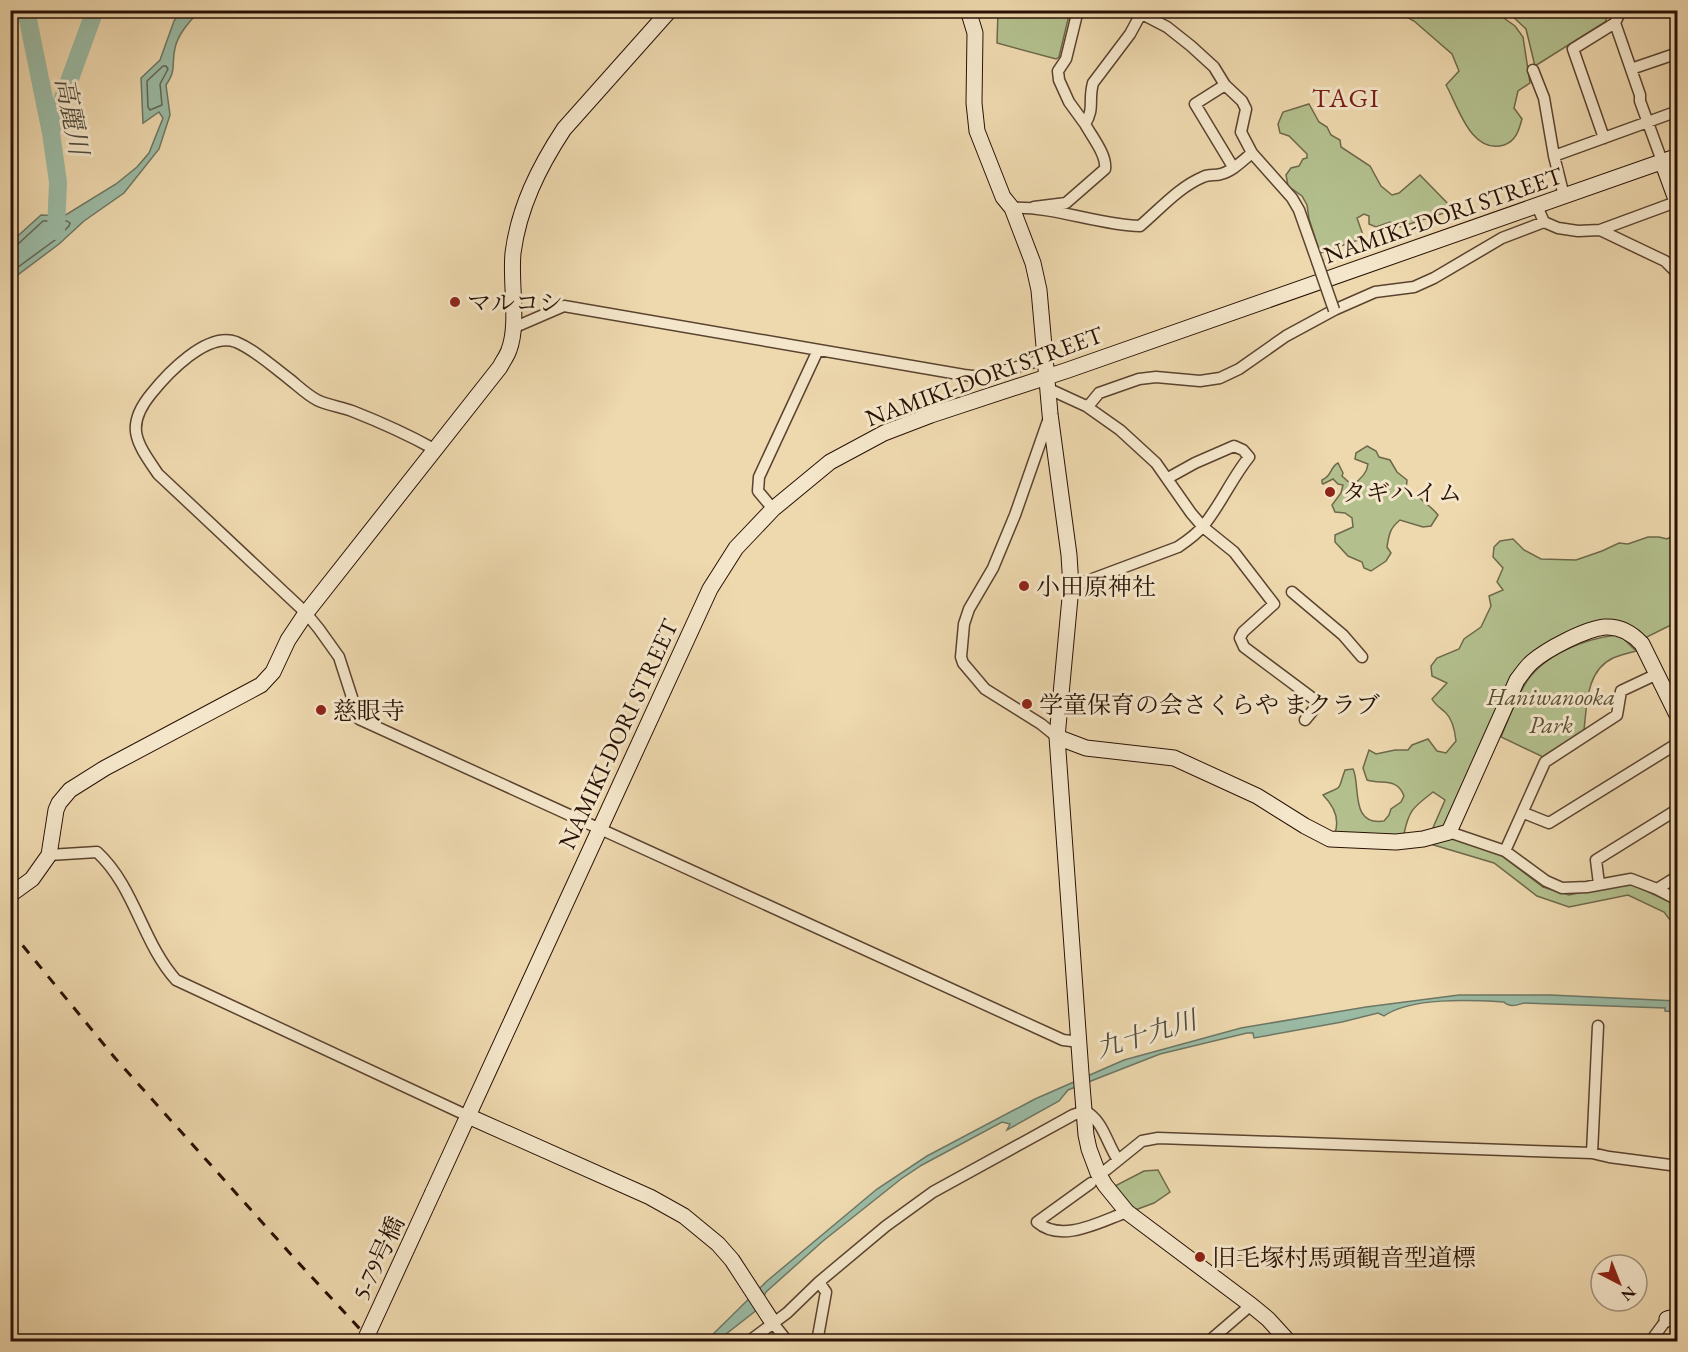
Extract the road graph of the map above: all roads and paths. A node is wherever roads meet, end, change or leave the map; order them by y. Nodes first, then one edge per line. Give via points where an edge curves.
1 (670, 10) edge
2 (968, 10) edge
3 (1078, 10) edge
4 (1621, 10) edge
5 (1143, 12) edge
6 (1615, 23) junction
7 (1677, 53) edge
8 (1631, 69) junction
9 (1533, 70) dead end
10 (1225, 85) junction
11 (1677, 111) edge
12 (1648, 122) junction
13 (1085, 124) junction
14 (1604, 138) junction
15 (1252, 153) junction
16 (1554, 156) junction
17 (1677, 156) edge
18 (1662, 161) junction
19 (1233, 167) junction
20 (1564, 196) junction
21 (1677, 204) edge
22 (1537, 206) junction
23 (1034, 207) junction
24 (1012, 208) junction
25 (1544, 222) junction
26 (1600, 230) junction
27 (1677, 274) edge
28 (1334, 310) junction
29 (513, 328) junction
30 (818, 350) junction
31 (1045, 359) junction
32 (1048, 383) junction
33 (1086, 406) junction
34 (1050, 414) junction
35 (434, 449) junction
36 (1168, 478) junction
37 (772, 509) junction
38 (1203, 527) junction
39 (1071, 587) junction
40 (1292, 592) dead end
41 (306, 613) junction
42 (1362, 657) dead end
43 (1657, 674) junction
44 (1677, 717) edge
45 (1305, 720) dead end
46 (1057, 737) junction
47 (1677, 743) edge
48 (1677, 809) edge
49 (1524, 813) junction
50 (599, 829) junction
51 (1449, 832) junction
52 (1505, 851) junction
53 (49, 855) junction
54 (1677, 876) edge
55 (1599, 884) junction
56 (1657, 889) junction
57 (10, 895) edge
58 (1677, 902) edge
59 (1598, 1026) dead end
60 (1080, 1042) junction
61 (1084, 1108) junction
62 (468, 1116) junction
63 (1592, 1153) junction
64 (1118, 1160) junction
65 (1677, 1166) edge
66 (1106, 1170) dead end
67 (1091, 1183) dead end
68 (433, 1192) joint
69 (1127, 1212) junction
70 (819, 1282) junction
71 (1251, 1305) junction
72 (1672, 1318) edge
73 (772, 1321) junction
74 (364, 1341) edge
75 (748, 1341) edge
76 (788, 1341) edge
77 (817, 1341) edge
78 (1208, 1341) edge
79 (1289, 1341) edge
80 (1650, 1341) edge

1 - 29 street via 564,129 541,167 525,202 513,253
2 - 24 street via 975,33 977,131 1003,197
3 - 13 street via 1066,59 1058,71 1069,102
4 - 6 street
5 - 10 street via 1191,46 1214,67
5 - 13 street via 1093,83 1089,100 1092,112
6 - 8 street
6 - 14 street via 1574,49
7 - 8 street
8 - 12 street
9 - 16 street via 1544,98
10 - 15 street via 1246,109 1241,132
10 - 19 street via 1195,104
11 - 12 street
12 - 14 street
12 - 18 street
13 - 23 street via 1101,152 1105,169 1066,203
14 - 16 street
15 - 19 street
15 - 28 street, bridge via 1299,210
16 - 20 street
17 - 18 street, NAMIKI-DORI STREET
18 - 20 street, NAMIKI-DORI STREET
18 - 21 street
19 - 23 street via 1191,184 1140,226
20 - 22 street, NAMIKI-DORI STREET
21 - 26 street
22 - 25 street
22 - 32 street, NAMIKI-DORI STREET
23 - 24 street
24 - 31 street via 1040,290
25 - 26 street via 1578,231
25 - 28 street via 1502,238 1414,287 1375,292
26 - 27 street via 1665,261
28 - 33 street via 1220,378 1140,379 1099,393
29 - 30 street via 564,306
29 - 35 street via 509,349 500,366
30 - 31 street via 982,377
30 - 37 street via 759,477 758,491
31 - 32 street
32 - 33 street
32 - 34 street
32 - 37 street, NAMIKI-DORI STREET via 931,415 865,442 830,462
33 - 36 street via 1139,445
34 - 39 street
34 - 46 street via 993,568 969,609 961,657 985,689
35 - 41 street
35 - 41 street via 394,428 317,400 234,341 220,340 203,347 171,371 150,394 138,413 135,432 158,474
36 - 38 street
36 - 38 street via 1234,446 1250,457
37 - 50 street, NAMIKI-DORI STREET via 736,548 710,589
38 - 39 street via 1178,547
38 - 45 street via 1234,552 1274,604 1240,638 1244,647 1319,703
39 - 46 street
40 - 42 street via 1343,635
41 - 50 street via 339,657 358,719
41 - 53 street via 273,672 261,685 105,768 63,797 56,810
43 - 44 street
43 - 49 street via 1621,691 1617,715 1545,762
43 - 51 street via 1642,644 1615,628 1584,633 1539,656 1517,680
46 - 51 street via 1086,748 1174,758 1257,796 1330,839 1396,842
46 - 60 street
47 - 49 street via 1549,823
48 - 55 street via 1596,860
49 - 52 street
50 - 60 street via 1063,1041
50 - 62 street, NAMIKI-DORI STREET
51 - 52 street
52 - 55 street via 1562,888
53 - 57 street via 32,879
53 - 62 street via 97,852 129,895 161,963 176,980
54 - 56 street
55 - 56 street via 1631,879
56 - 58 street
59 - 63 street
60 - 61 street
61 - 64 street
61 - 69 street via 1086,1135 1096,1167
61 - 70 street via 933,1192
62 - 68 street, NAMIKI-DORI STREET
62 - 73 street via 684,1216 718,1244
63 - 64 street via 1158,1138 1142,1141
63 - 65 street
64 - 66 street
67 - 69 street via 1037,1222 1050,1231 1074,1230
68 - 74 street, 5-79号橋, bridge
69 - 71 street
70 - 73 street via 787,1313
70 - 77 street via 826,1292
71 - 78 street
71 - 79 street
72 - 80 street
73 - 75 street
73 - 76 street

